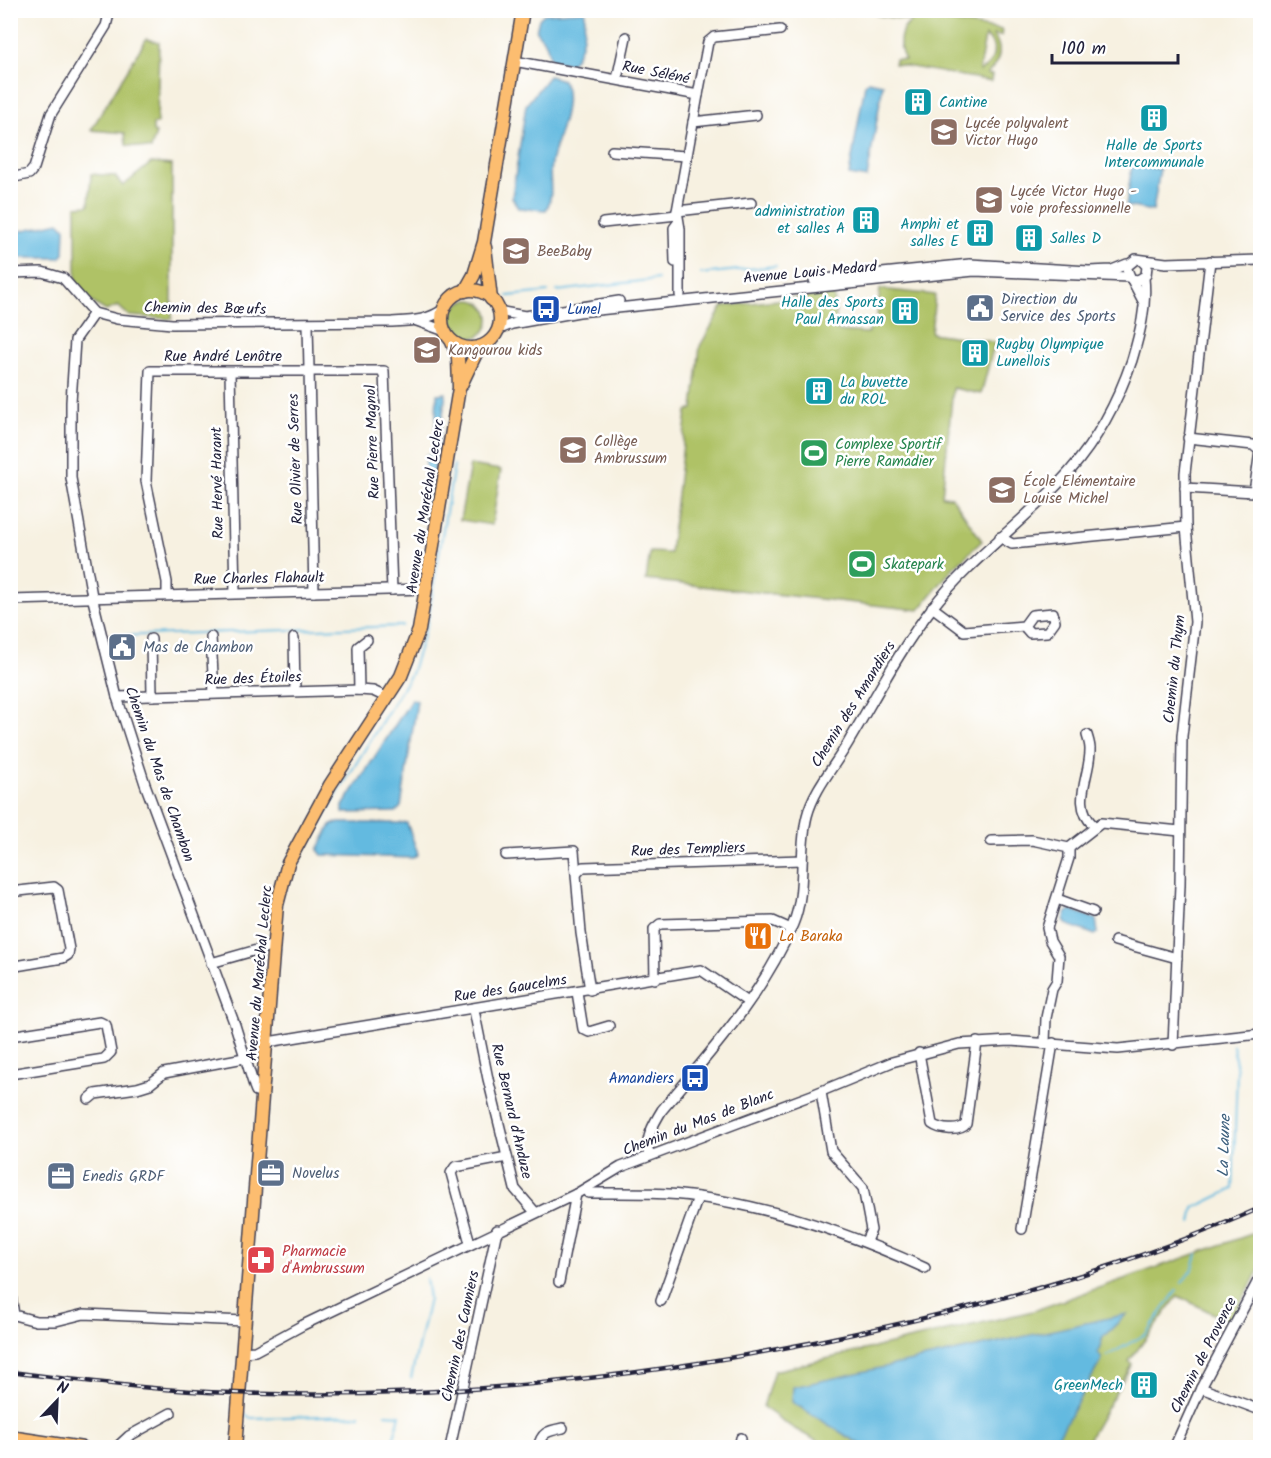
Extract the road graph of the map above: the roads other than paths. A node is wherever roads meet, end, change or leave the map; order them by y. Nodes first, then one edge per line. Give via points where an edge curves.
1 (110, 10) edge
2 (523, 10) edge
3 (780, 30) dead end
4 (626, 38) dead end
5 (514, 61) junction
6 (617, 79) junction
7 (698, 95) junction
8 (756, 115) dead end
9 (693, 122) junction
10 (612, 151) dead end
11 (686, 156) junction
12 (10, 178) edge
13 (751, 203) dead end
14 (677, 217) junction
15 (603, 223) dead end
16 (484, 243) junction
17 (1260, 260) edge
18 (1142, 261) junction
19 (1210, 261) junction
20 (1166, 263) junction
21 (1127, 264) junction
22 (10, 273) edge
23 (1146, 275) junction
24 (1131, 279) junction
25 (465, 291) junction
26 (680, 295) junction
27 (491, 299) junction
28 (1143, 301) junction
29 (445, 308) junction
30 (498, 311) junction
31 (94, 313) junction
32 (417, 321) junction
33 (308, 325) junction
34 (497, 330) junction
35 (449, 337) junction
36 (479, 347) junction
37 (307, 371) junction
38 (230, 372) junction
39 (459, 388) junction
40 (1188, 438) junction
41 (1185, 488) junction
42 (1185, 527) junction
43 (1000, 537) junction
44 (426, 589) junction
45 (392, 590) junction
46 (314, 592) junction
47 (235, 593) junction
48 (167, 595) junction
49 (92, 596) junction
50 (10, 600) edge
51 (932, 607) junction
52 (1024, 626) dead end
53 (211, 637) dead end
54 (294, 638) dead end
55 (151, 639) dead end
56 (367, 640) dead end
57 (359, 690) junction
58 (296, 691) junction
59 (214, 693) junction
60 (152, 696) junction
61 (117, 697) junction
62 (388, 698) junction
63 (1087, 735) dead end
64 (1094, 826) junction
65 (1180, 831) junction
66 (991, 841) dead end
67 (1069, 848) junction
68 (506, 855) dead end
69 (802, 860) junction
70 (577, 873) junction
71 (10, 892) edge
72 (1057, 899) junction
73 (1093, 912) dead end
74 (791, 928) junction
75 (1115, 941) dead end
76 (274, 945) junction
77 (1177, 958) junction
78 (211, 963) junction
79 (10, 967) edge
80 (655, 979) junction
81 (590, 990) junction
82 (577, 993) junction
83 (748, 1002) junction
84 (474, 1010) junction
85 (609, 1026) dead end
86 (1260, 1034) edge
87 (10, 1036) edge
88 (268, 1042) junction
89 (977, 1042) junction
90 (1049, 1043) junction
91 (1173, 1045) junction
92 (918, 1053) junction
93 (244, 1058) junction
94 (10, 1074) edge
95 (263, 1092) junction
96 (821, 1092) junction
97 (89, 1099) dead end
98 (648, 1155) junction
99 (507, 1157) junction
100 (585, 1189) junction
101 (576, 1194) junction
102 (699, 1197) junction
103 (535, 1212) junction
104 (1022, 1229) dead end
105 (497, 1230) junction
106 (866, 1241) junction
107 (470, 1244) junction
108 (925, 1268) dead end
109 (1260, 1276) edge
110 (559, 1282) dead end
111 (10, 1289) edge
112 (661, 1301) dead end
113 (244, 1321) junction
114 (242, 1352) junction
115 (1201, 1388) junction
116 (1260, 1410) edge
117 (171, 1413) dead end
118 (563, 1428) dead end
119 (10, 1437) edge
120 (83, 1448) edge
121 (116, 1448) edge
122 (235, 1448) edge
123 (450, 1448) edge
124 (538, 1448) edge
125 (1174, 1448) edge

1 - 12 street via 106,26 51,114 34,168 29,174
2 - 5 main road
3 - 7 street via 714,37 708,42
4 - 6 street
5 - 6 street, Rue Séléné
5 - 16 main road
6 - 7 street, Rue Séléné
7 - 9 street, Rue Séléné
8 - 9 street
9 - 11 street, Rue Séléné
10 - 11 street
11 - 14 street, Rue Séléné
13 - 14 street
14 - 15 street
14 - 26 street, Rue Séléné
16 - 25 main road
16 - 27 main road
17 - 19 street
18 - 20 street
18 - 21 street via 1136,259
18 - 23 street
19 - 20 street
19 - 40 street, Chemin du Thym
20 - 23 street
21 - 24 street
21 - 26 street, Avenue Louis Medard via 1112,270 970,264
22 - 31 street via 42,272 63,278
23 - 24 street
23 - 28 street, Chemin des Amandiers
24 - 28 street
24 - 34 street, Avenue Louis Medard via 963,272 579,312
25 - 27 main road via 482,293
25 - 29 main road
26 - 30 street, Avenue Louis Medard via 525,316
27 - 30 main road
28 - 43 street, Chemin des Amandiers via 1131,363 1103,425 1068,473
29 - 32 street, Chemin des Bœufs
29 - 35 main road via 442,317
30 - 34 main road
31 - 33 street, Chemin des Bœufs via 172,324
31 - 49 street, Chemin du Mas de Chambon via 75,340 71,412 71,478
32 - 33 street, Chemin des Bœufs
32 - 35 street, Chemin des Bœufs
33 - 37 street, Rue Olivier de Serres
34 - 36 main road
35 - 36 main road via 464,347
35 - 39 main road, Avenue du Maréchal Leclerc via 458,357
36 - 39 main road, Avenue du Maréchal Leclerc
37 - 38 street, Rue André Lenôtre
37 - 45 street, Rue Pierre Magnol via 385,373
37 - 46 street, Rue Olivier de Serres
38 - 47 street, Rue Hervé Harant
38 - 48 street, Rue André Lenôtre via 148,374 146,481
39 - 44 main road, Avenue du Maréchal Leclerc
40 - 41 street, Chemin du Thym
40 - 41 street via 1252,445 1260,452 1254,492
41 - 42 street, Chemin du Thym
42 - 43 street via 1012,544
42 - 65 street, Chemin du Thym via 1195,622 1182,736
43 - 51 street, Chemin des Amandiers
44 - 45 street, Rue Charles Flahault
44 - 62 main road, Avenue du Maréchal Leclerc via 414,648
45 - 46 street, Rue Charles Flahault
46 - 47 street, Rue Charles Flahault
47 - 48 street, Rue Charles Flahault
48 - 49 street, Rue Charles Flahault
49 - 50 street, Rue Charles Flahault
49 - 61 street, Chemin du Mas de Chambon
51 - 52 street via 964,631
51 - 69 street, Chemin des Amandiers via 824,781 808,815
53 - 59 street
54 - 58 street
55 - 60 street
56 - 57 street via 358,647
57 - 58 street, Rue des Étoiles
57 - 62 street, Rue des Étoiles
58 - 59 street, Rue des Étoiles
59 - 60 street, Rue des Étoiles
60 - 61 street, Rue des Étoiles
61 - 78 street, Chemin du Mas de Chambon
62 - 76 main road, Avenue du Maréchal Leclerc via 330,785 288,863
63 - 64 street via 1090,748 1081,792
64 - 65 street via 1101,823
64 - 67 street
65 - 77 street, Chemin du Thym
66 - 67 street via 1032,840
67 - 72 street
68 - 70 street via 574,851
69 - 70 street, Rue des Templiers via 583,867
69 - 74 street, Chemin des Amandiers via 800,901
70 - 81 street
71 - 79 street via 54,887 58,890 69,949 63,958
72 - 73 street
72 - 90 street via 1047,928 1059,956 1057,981 1046,1018
74 - 80 street via 773,921 660,924 654,929
74 - 83 street, Chemin des Amandiers via 780,953
75 - 77 street
76 - 78 street
76 - 88 main road, Avenue du Maréchal Leclerc
77 - 91 street, Chemin du Thym
78 - 93 street, Chemin du Mas de Chambon
80 - 81 street, Rue des Gaucelms
80 - 83 street, Rue des Gaucelms via 705,971
81 - 82 street, Rue des Gaucelms
82 - 84 street, Rue des Gaucelms
82 - 85 street via 583,1029 589,1032
83 - 98 street, Chemin des Amandiers via 662,1110 651,1128
84 - 88 street, Rue des Gaucelms
84 - 99 street, Rue Bernard d'Anduze
86 - 91 street, Chemin du Mas de Blanc
87 - 94 street via 100,1022 106,1025 111,1052 104,1059
88 - 95 main road, Avenue du Maréchal Leclerc
89 - 90 street, Chemin du Mas de Blanc
89 - 92 street, Chemin du Mas de Blanc
89 - 92 street via 965,1132 932,1124
90 - 91 street, Chemin du Mas de Blanc via 1118,1049
90 - 104 street
92 - 96 street, Chemin du Mas de Blanc
93 - 95 street, Chemin du Mas de Chambon via 254,1086
93 - 97 street via 164,1074 150,1084 95,1094
95 - 113 main road, Avenue du Maréchal Leclerc
96 - 98 street, Chemin du Mas de Blanc
96 - 106 street via 831,1150 863,1188 871,1230
98 - 100 street, Chemin du Mas de Blanc
99 - 103 street, Rue Bernard d'Anduze via 515,1189
99 - 107 street via 455,1167 450,1173
100 - 101 street, Chemin du Mas de Blanc
100 - 102 street via 588,1193
101 - 103 street, Chemin du Mas de Blanc
101 - 110 street
102 - 106 street via 789,1216
102 - 112 street
103 - 105 street, Chemin du Mas de Blanc
105 - 107 street, Chemin du Mas de Blanc
105 - 123 street, Chemin des Canniers
106 - 108 street
107 - 114 street, Chemin du Mas de Blanc via 255,1351
109 - 115 street, Chemin de Provence
111 - 113 street via 14,1315 36,1321 84,1314
113 - 114 main road, Avenue du Maréchal Leclerc
114 - 122 main road, Avenue du Maréchal Leclerc
115 - 116 street
115 - 125 street, Chemin de Provence
117 - 121 street via 129,1436
118 - 124 street via 546,1432 540,1437
119 - 120 main road

